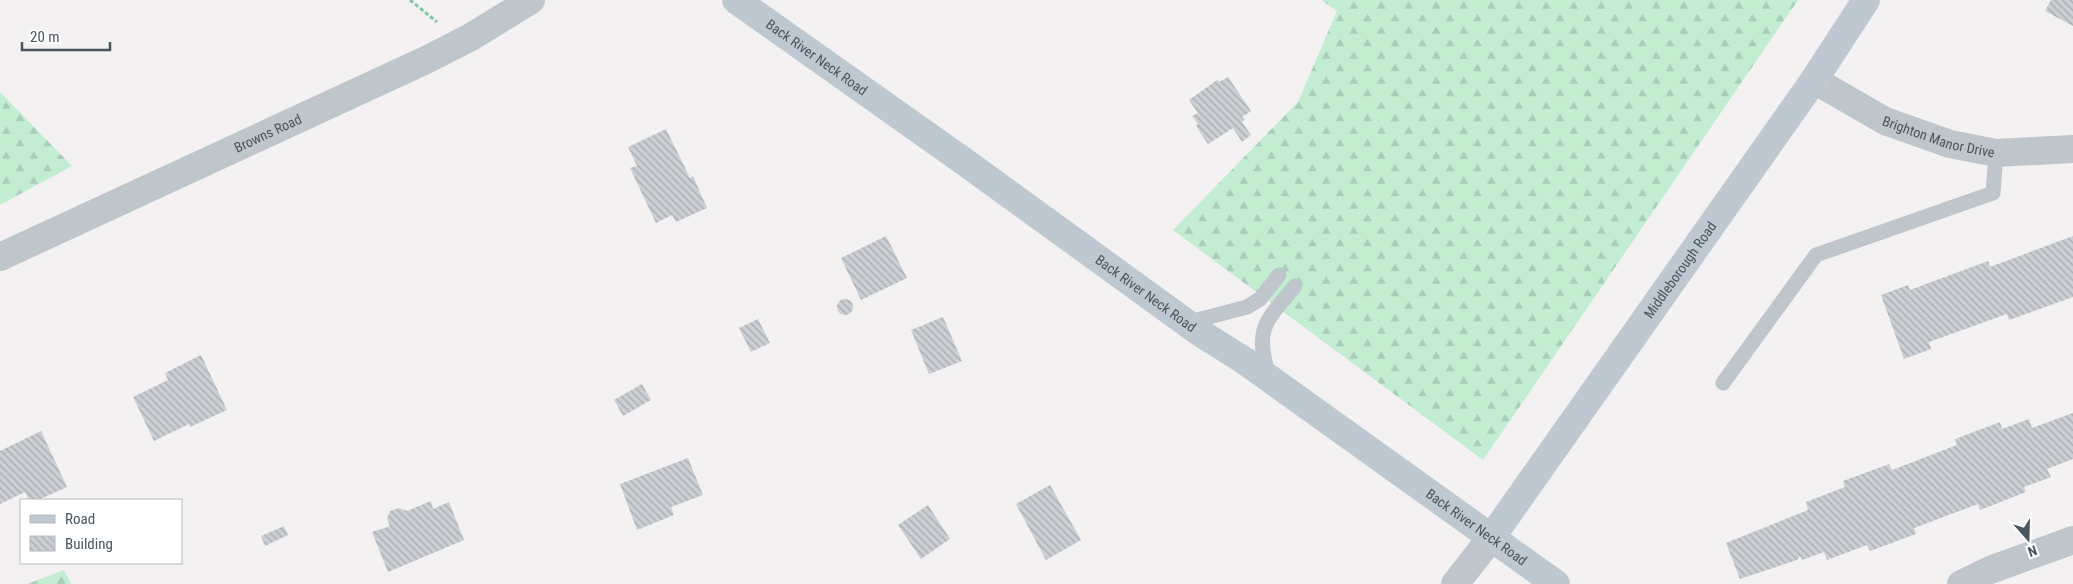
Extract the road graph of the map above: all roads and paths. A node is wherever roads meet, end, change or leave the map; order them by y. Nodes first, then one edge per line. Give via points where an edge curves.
1 (531, 0) edge
2 (736, 0) edge
3 (1866, 0) edge
4 (1814, 80) junction
5 (2073, 149) edge
6 (1996, 153) junction
7 (0, 257) edge
8 (1279, 275) dead end
9 (1295, 286) dead end
10 (1186, 323) junction
11 (1270, 379) junction
12 (1723, 383) dead end
13 (1491, 538) junction
14 (2073, 540) edge
15 (1456, 584) edge
16 (1556, 584) edge
17 (1961, 584) edge

1 - 7 street, Browns Road via 426,60
2 - 10 street, Back River Neck Road
3 - 4 street, Middleborough Road
4 - 6 street, Brighton Manor Drive via 1885,122 1950,144
4 - 13 street, Middleborough Road
5 - 6 street, Brighton Manor Drive
6 - 12 lane via 1993,193 1816,255
8 - 10 lane via 1260,299 1247,307
9 - 11 lane via 1271,315 1263,332 1261,350
10 - 11 street, Back River Neck Road
11 - 13 street, Back River Neck Road
13 - 15 street
13 - 16 street, Back River Neck Road
14 - 17 street

